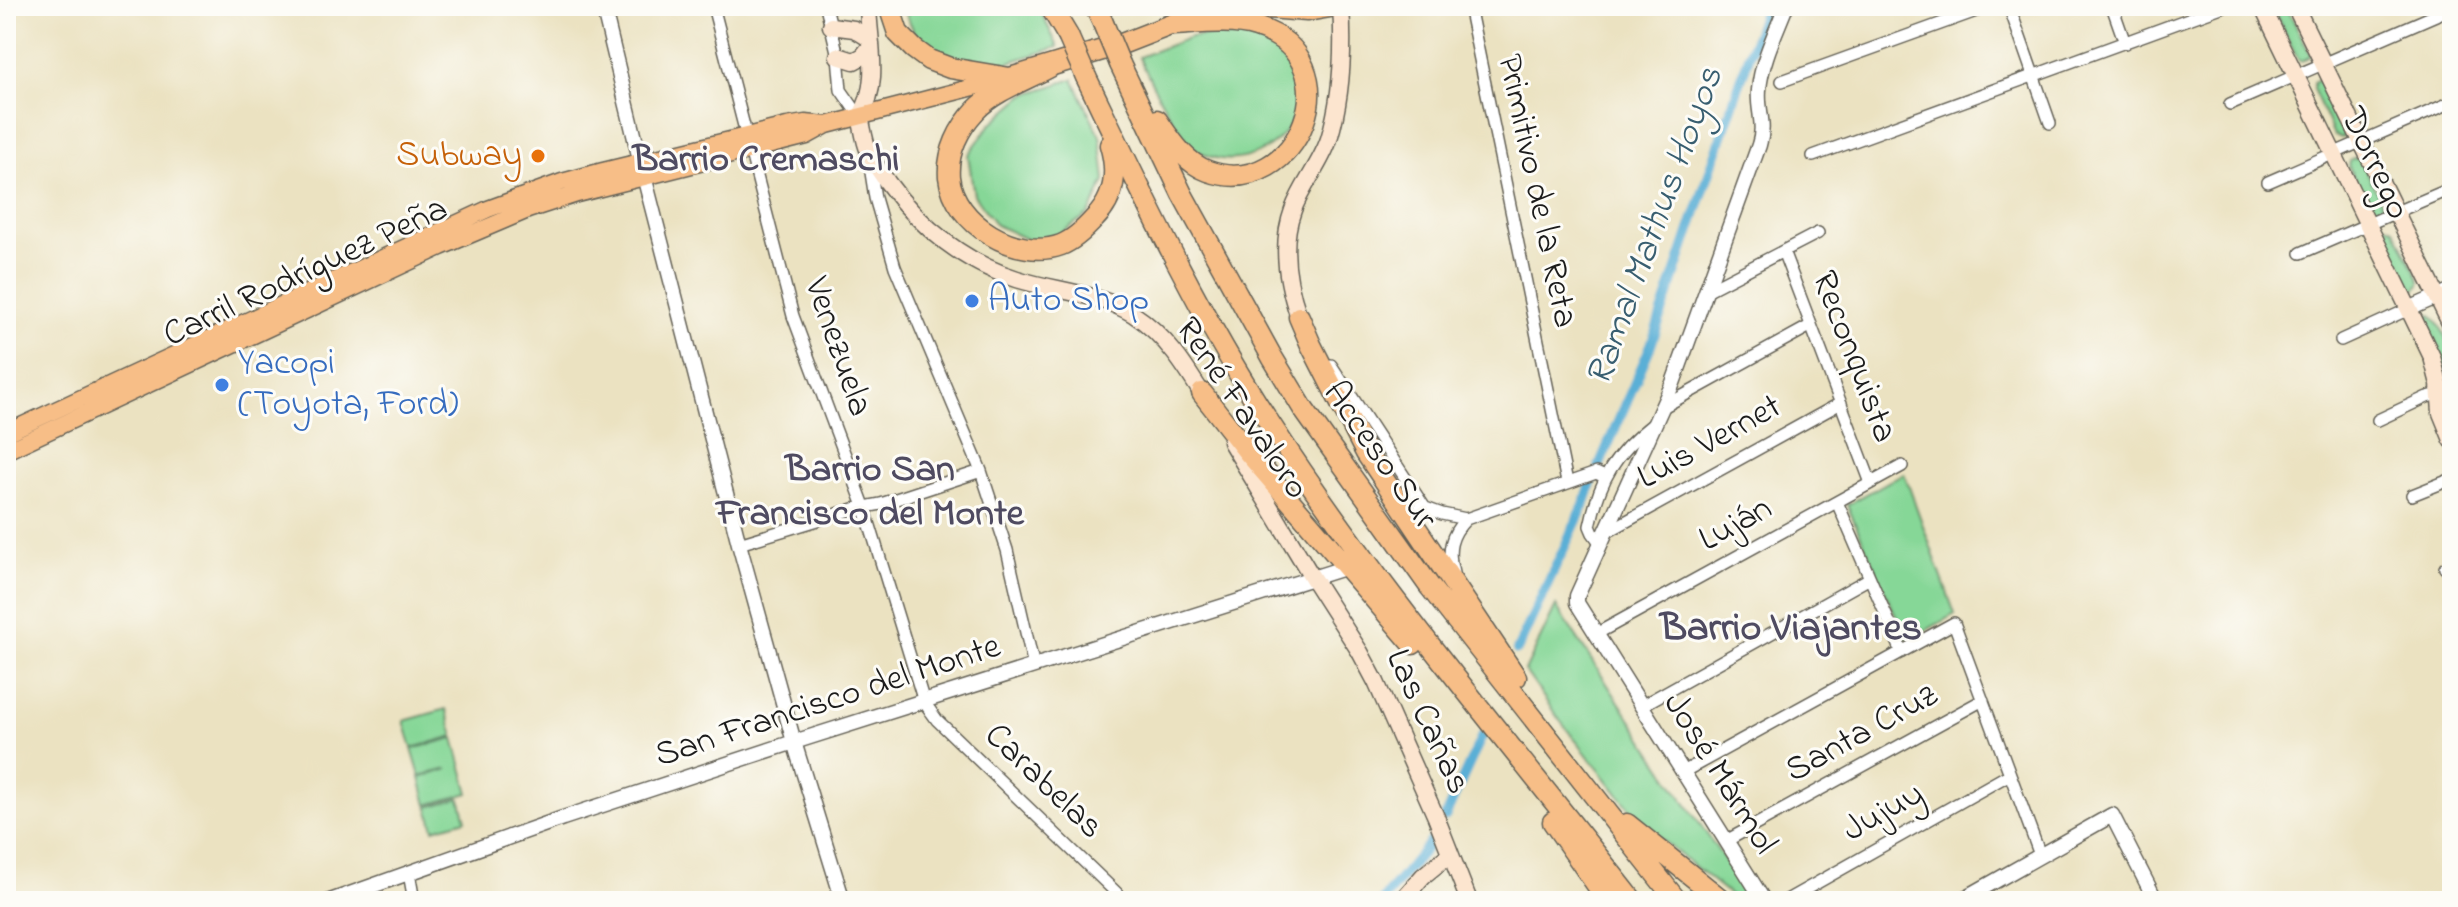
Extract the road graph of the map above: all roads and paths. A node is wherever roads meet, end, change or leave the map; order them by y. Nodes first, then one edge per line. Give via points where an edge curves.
1 (603, 6) edge
2 (713, 6) edge
3 (826, 6) edge
4 (868, 6) edge
5 (889, 6) edge
6 (1053, 6) edge
7 (1339, 6) edge
8 (1469, 6) edge
9 (1786, 6) edge
10 (1990, 6) edge
11 (2009, 6) edge
12 (2112, 6) edge
13 (2224, 6) edge
14 (2262, 6) edge
15 (2295, 6) edge
16 (1204, 7) edge
17 (2452, 8) edge
18 (2203, 10) edge
19 (1099, 12) edge
20 (1170, 25) junction
21 (831, 26) junction
22 (1140, 37) junction
23 (870, 43) junction
24 (2125, 43) junction
25 (838, 56) junction
26 (2324, 63) junction
27 (1120, 64) junction
28 (1050, 67) junction
29 (2033, 75) junction
30 (2297, 75) junction
31 (1086, 77) junction
32 (1010, 78) junction
33 (1782, 81) dead end
34 (2452, 102) edge
35 (2230, 104) dead end
36 (860, 117) junction
37 (2050, 123) dead end
38 (2362, 141) junction
39 (748, 143) junction
40 (868, 152) junction
41 (2333, 154) junction
42 (1813, 156) dead end
43 (642, 169) junction
44 (2268, 182) dead end
45 (2452, 188) edge
46 (2396, 213) junction
47 (2367, 225) junction
48 (1818, 233) dead end
49 (1783, 251) junction
50 (2301, 253) dead end
51 (1706, 291) junction
52 (2444, 294) edge
53 (2409, 309) junction
54 (1299, 317) junction
55 (1810, 326) junction
56 (2452, 327) edge
57 (2341, 340) dead end
58 (1202, 393) junction
59 (2446, 393) edge
60 (1841, 403) junction
61 (1663, 407) junction
62 (2378, 420) dead end
63 (1656, 421) junction
64 (6, 433) edge
65 (2452, 440) edge
66 (6, 451) edge
67 (1902, 466) dead end
68 (981, 471) junction
69 (1605, 477) junction
70 (2452, 479) edge
71 (1567, 482) junction
72 (1871, 483) junction
73 (1388, 489) junction
74 (2412, 495) dead end
75 (1837, 502) junction
76 (864, 506) junction
77 (1425, 508) junction
78 (1466, 519) junction
79 (1604, 538) junction
80 (739, 544) junction
81 (1347, 567) junction
82 (1312, 577) junction
83 (1870, 578) junction
84 (1461, 596) junction
85 (1596, 634) junction
86 (1902, 652) junction
87 (1034, 667) junction
88 (1983, 700) junction
89 (924, 702) junction
90 (1641, 706) junction
91 (1491, 725) junction
92 (794, 742) junction
93 (1566, 759) junction
94 (1683, 772) junction
95 (2010, 774) junction
96 (1582, 783) junction
97 (1726, 841) junction
98 (1450, 854) junction
99 (2040, 855) junction
100 (409, 873) junction
101 (330, 901) edge
102 (414, 901) edge
103 (843, 901) edge
104 (1125, 901) edge
105 (1401, 901) edge
106 (1469, 901) edge
107 (1608, 901) edge
108 (1633, 901) edge
109 (1677, 901) edge
110 (1723, 901) edge
111 (1764, 901) edge
112 (1785, 901) edge
113 (1960, 901) edge
114 (2156, 901) edge

1 - 43 street
2 - 39 street, Venezuela
3 - 21 street
4 - 23 main road
5 - 32 highway via 898,33 929,60
6 - 31 highway, Acceso Sur, bridge
7 - 16 highway via 1307,11
7 - 54 main road via 1343,74 1328,141 1292,211 1285,249
8 - 71 street, Primitivo de la Reta
9 - 51 street via 1760,79 1761,138
10 - 33 street
11 - 29 street
12 - 24 street
13 - 18 street
14 - 30 main road, Dorrego
15 - 26 main road, Dorrego
16 - 20 highway
16 - 22 highway
17 - 26 street
18 - 24 street
19 - 27 highway, Acceso Sur, bridge
20 - 22 highway
20 - 27 highway via 1242,24 1275,36 1294,54 1310,93 1307,118 1280,157 1255,172 1208,171 1169,138
21 - 23 main road via 854,29
21 - 25 street
22 - 28 highway, Carril Rodríguez Peña
23 - 25 main road via 854,61
23 - 36 main road via 872,90
24 - 29 street
25 - 36 street via 842,94
26 - 30 street
26 - 38 main road, Dorrego
27 - 93 highway, Acceso Sur via 1182,194 1304,410 1399,546
28 - 31 highway via 978,108 953,144 949,164 957,201 971,219 1016,245 1041,249 1063,244 1084,230 1112,193 1111,149
28 - 32 highway, Carril Rodríguez Peña
29 - 37 street
29 - 42 street
30 - 35 street
30 - 41 main road, Dorrego
31 - 91 highway, Acceso Sur via 1157,224 1260,407 1345,533
32 - 36 main road, Carril Rodríguez Peña
34 - 38 street
36 - 39 main road, Carril Rodríguez Peña via 807,136
36 - 40 main road, René Favaloro
38 - 41 street
38 - 46 main road, Dorrego
39 - 43 main road, Carril Rodríguez Peña
39 - 76 street, Venezuela via 793,316
40 - 58 main road, René Favaloro via 908,208 954,248 1015,278 1132,313 1170,346
40 - 68 street via 895,267
41 - 44 street
41 - 47 main road, Dorrego
43 - 64 main road, Carril Rodríguez Peña via 562,182 488,209
43 - 66 main road, Carril Rodríguez Peña via 464,236
43 - 80 street
45 - 46 street
46 - 47 street
46 - 52 main road, Dorrego
47 - 50 street
47 - 53 main road, Dorrego
48 - 49 street
49 - 51 street
49 - 55 street, Reconquista
51 - 61 street
52 - 53 street
52 - 56 main road, Dorrego
53 - 57 street
53 - 59 main road, Dorrego
54 - 73 highway
54 - 77 street
55 - 60 street, Reconquista
55 - 61 street
58 - 81 highway
58 - 82 main road, René Favaloro
59 - 62 street
59 - 65 main road, Dorrego via 2441,413
60 - 72 street, Reconquista
60 - 79 street, Luis Vernet
61 - 63 street
63 - 69 street via 1628,444
63 - 79 street
67 - 72 street, Luján
68 - 76 street
68 - 87 street via 1007,550
69 - 71 street via 1596,473
69 - 79 street via 1590,526
70 - 74 street
71 - 78 street
72 - 75 street, Luján
73 - 77 street
73 - 84 highway
75 - 83 street
75 - 85 street, Luján
76 - 80 street
76 - 89 street, Venezuela
77 - 78 street
78 - 84 street via 1450,549
79 - 85 street, José Mármol via 1577,596
80 - 92 street
81 - 82 street, San Francisco del Monte
81 - 91 highway
82 - 87 street, San Francisco del Monte
82 - 98 main road, Las Cañas via 1366,662
83 - 86 street
83 - 90 street
84 - 93 highway
85 - 90 street, José Mármol
86 - 88 street via 1954,623
86 - 94 street
87 - 89 street, San Francisco del Monte
88 - 95 street
88 - 97 street, Santa Cruz
89 - 92 street, San Francisco del Monte
89 - 104 street, Carabelas
90 - 94 street, José Mármol
91 - 107 highway
91 - 108 highway, Acceso Sur
92 - 100 street, San Francisco del Monte
92 - 103 street
93 - 96 highway, Acceso Sur
94 - 97 street, José Mármol
95 - 99 street
95 - 112 street, Jujuy
96 - 109 highway, Acceso Sur
96 - 110 highway
97 - 111 street, José Mármol
98 - 105 main road
98 - 106 main road, Las Cañas
99 - 113 street
99 - 114 street via 2112,815
100 - 101 street, San Francisco del Monte
100 - 102 street

